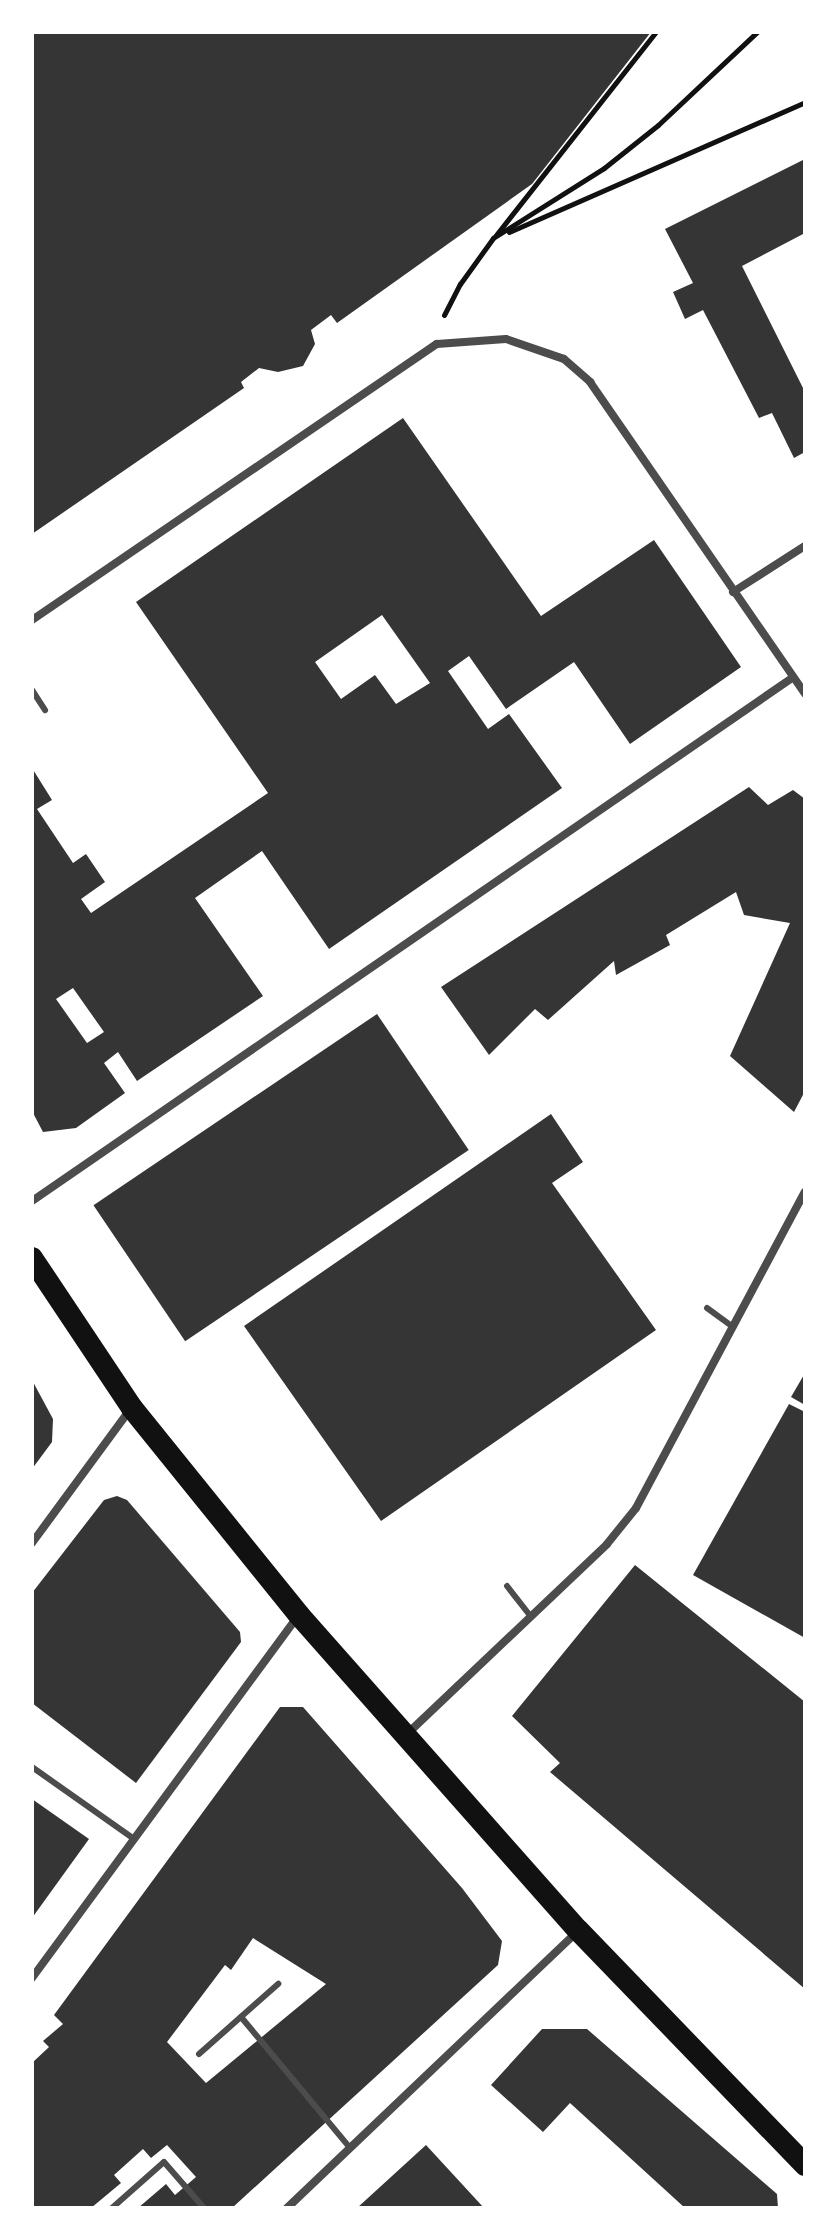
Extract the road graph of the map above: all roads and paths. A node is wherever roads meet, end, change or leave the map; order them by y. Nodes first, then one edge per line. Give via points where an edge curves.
1 (656, 32) edge
2 (757, 32) edge
3 (805, 102) edge
4 (493, 238) junction
5 (437, 344) junction
6 (805, 546) edge
7 (733, 592) junction
8 (32, 620) edge
9 (792, 678) junction
10 (32, 690) edge
11 (805, 694) edge
12 (45, 710) dead end
13 (805, 1192) edge
14 (32, 1201) edge
15 (32, 1258) edge
16 (707, 1308) dead end
17 (733, 1327) junction
18 (132, 1408) junction
19 (32, 1543) edge
20 (507, 1586) dead end
21 (299, 1615) junction
22 (531, 1617) junction
23 (406, 1736) junction
24 (32, 1767) edge
25 (134, 1839) junction
26 (578, 1930) junction
27 (32, 1978) edge
28 (278, 1984) dead end
29 (241, 2017) junction
30 (199, 2054) dead end
31 (350, 2148) junction
32 (805, 2165) edge
33 (112, 2208) edge
34 (204, 2208) edge
35 (287, 2208) edge

1 - 4 path
2 - 4 path via 648,134
3 - 4 path
4 - 5 path via 449,302
5 - 7 street via 479,339 525,344 564,359 590,382
5 - 8 street
6 - 7 street
7 - 9 street
9 - 11 street
9 - 14 street
10 - 12 lane
13 - 17 street
15 - 18 highway
16 - 17 lane
17 - 22 street via 636,1508 607,1544
18 - 19 street
18 - 21 highway
20 - 22 lane
21 - 23 highway
21 - 25 street
22 - 23 street
23 - 26 highway
24 - 25 lane
25 - 27 street
26 - 31 street
26 - 32 highway
28 - 29 lane
29 - 30 lane
29 - 31 lane
31 - 35 street
33 - 34 lane via 164,2162

